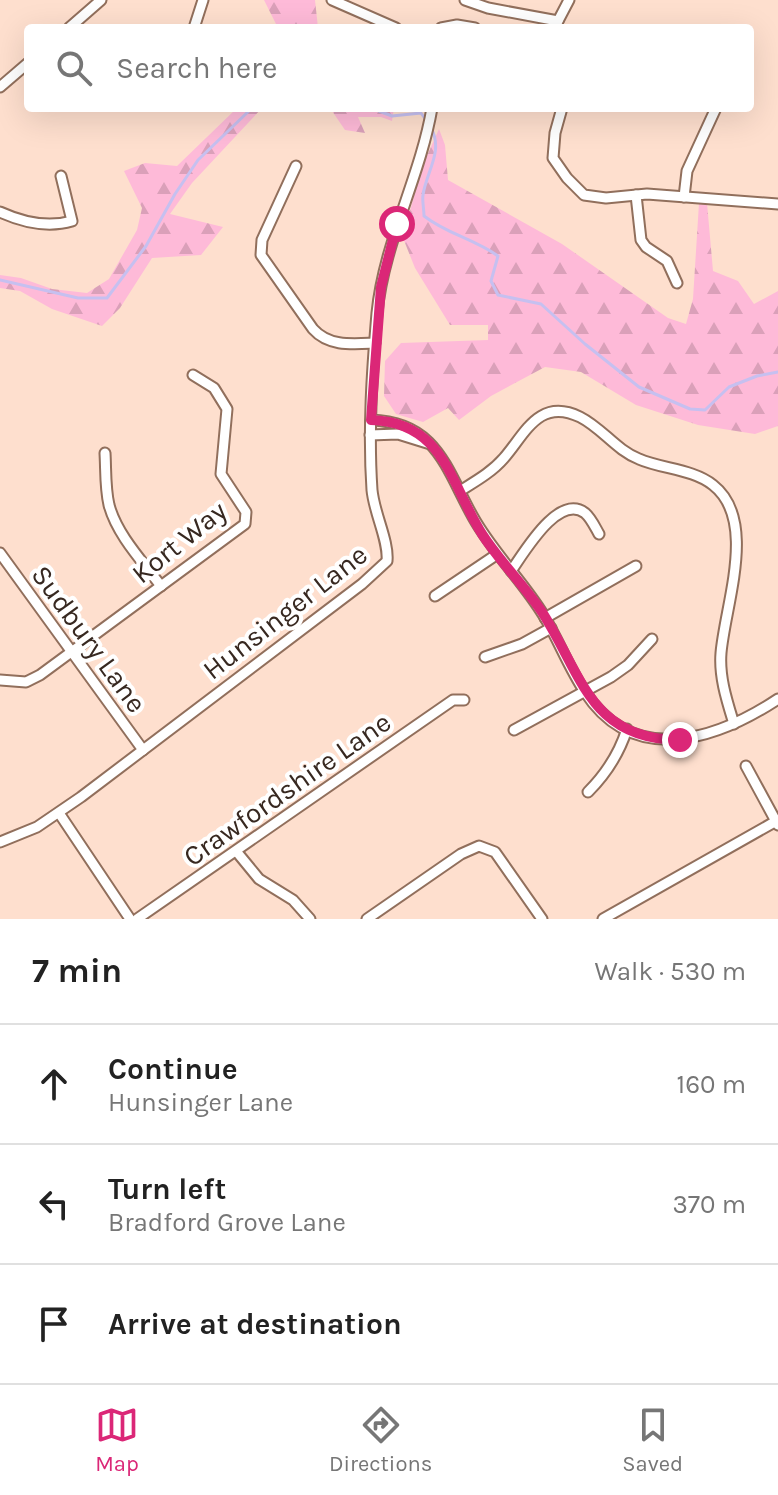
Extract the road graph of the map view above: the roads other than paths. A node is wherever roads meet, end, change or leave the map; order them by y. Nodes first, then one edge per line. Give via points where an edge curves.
1 (101, 0) edge
2 (203, 0) edge
3 (332, 0) edge
4 (465, 0) edge
5 (512, 0) edge
6 (569, 0) edge
7 (511, 12) junction
8 (74, 24) edge
9 (195, 24) edge
10 (387, 24) edge
11 (555, 24) edge
12 (559, 24) edge
13 (24, 66) edge
14 (0, 87) edge
15 (432, 112) edge
16 (561, 112) edge
17 (714, 112) edge
18 (296, 166) dead end
19 (61, 176) dead end
20 (636, 195) junction
21 (684, 197) junction
22 (778, 204) edge
23 (0, 212) edge
24 (677, 283) dead end
25 (375, 343) junction
26 (193, 375) dead end
27 (371, 420) junction
28 (370, 435) junction
29 (430, 445) junction
30 (105, 453) dead end
31 (460, 491) junction
32 (599, 534) dead end
33 (0, 553) edge
34 (496, 555) junction
35 (636, 566) dead end
36 (511, 571) junction
37 (161, 586) junction
38 (435, 596) dead end
39 (545, 618) junction
40 (551, 628) junction
41 (652, 639) dead end
42 (71, 654) junction
43 (485, 657) dead end
44 (0, 680) edge
45 (584, 691) junction
46 (778, 699) edge
47 (464, 700) dead end
48 (734, 724) junction
49 (627, 729) junction
50 (514, 730) dead end
51 (143, 750) junction
52 (746, 766) dead end
53 (588, 792) dead end
54 (59, 813) junction
55 (777, 822) edge
56 (0, 842) edge
57 (236, 851) junction
58 (130, 919) edge
59 (137, 919) edge
60 (310, 919) edge
61 (367, 919) edge
62 (542, 919) edge
63 (603, 919) edge

1 - 8 street
2 - 9 street
3 - 10 street
4 - 7 street
5 - 7 street
6 - 12 street
7 - 11 street
13 - 14 street
15 - 25 street, Hunsinger Lane via 388,253
16 - 20 street via 553,158 567,178 584,195
17 - 21 street via 687,171
18 - 25 street via 265,231 261,255 321,337
19 - 23 street via 72,221 48,225
20 - 21 street
20 - 24 street via 641,240 667,261
21 - 22 street
25 - 27 street, Hunsinger Lane
26 - 37 street, Kort Way via 214,388 227,409 221,474 246,512 246,521
27 - 28 street, Hunsinger Lane
27 - 29 street via 410,427
28 - 29 street via 398,434
28 - 51 street, Hunsinger Lane via 374,507 388,557 383,566
29 - 31 street
30 - 37 street via 112,513
31 - 34 street
31 - 48 street via 492,470 533,421 559,412 583,419 638,459 714,486 731,507 737,534 721,665
32 - 36 street via 581,510 562,510
33 - 42 street, Sudbury Lane
34 - 36 street
34 - 38 street
35 - 39 street
36 - 39 street
37 - 42 street, Kort Way
39 - 40 street
40 - 43 street
40 - 45 street
41 - 45 street via 628,665
42 - 44 street, Kort Way via 31,680
42 - 51 street, Sudbury Lane
45 - 49 street via 603,714
45 - 50 street
46 - 48 street
47 - 57 street, Crawfordshire Lane via 453,700
48 - 49 street via 680,740 653,739
49 - 53 street via 614,761
51 - 54 street, Hunsinger Lane
52 - 55 street
54 - 56 street, Hunsinger Lane
54 - 58 street
55 - 63 street
57 - 59 street, Crawfordshire Lane
57 - 60 street via 259,879 293,900
61 - 62 street via 479,846 495,852

